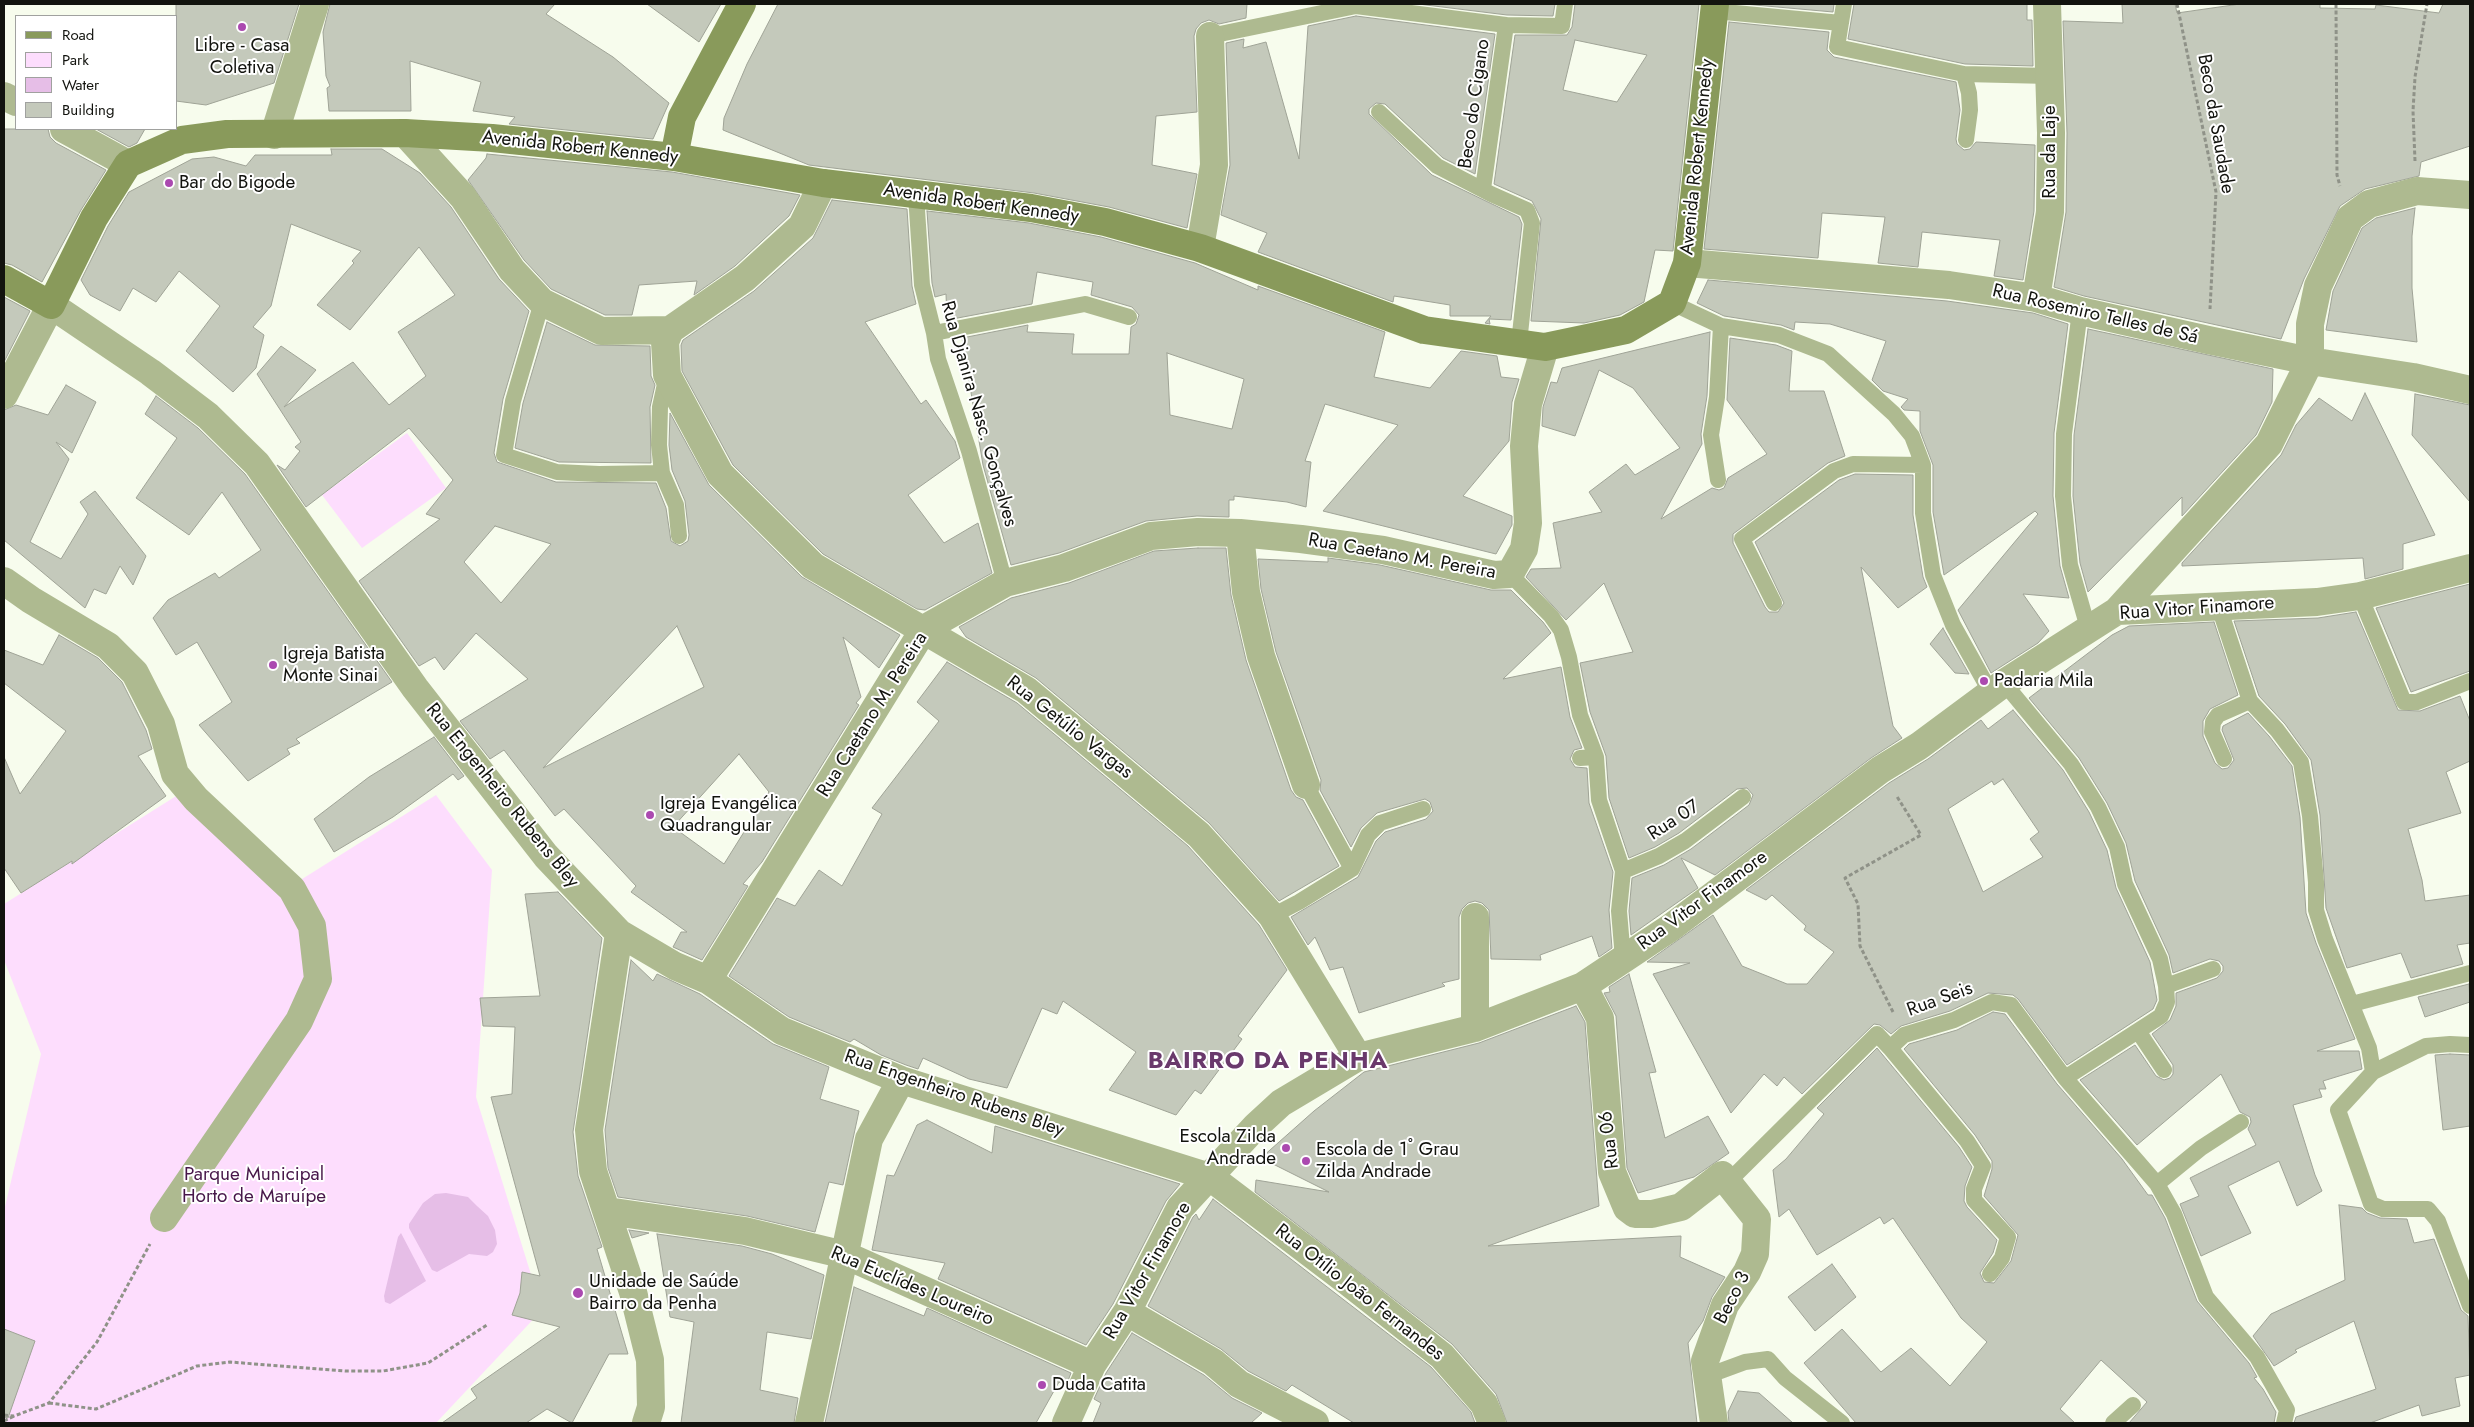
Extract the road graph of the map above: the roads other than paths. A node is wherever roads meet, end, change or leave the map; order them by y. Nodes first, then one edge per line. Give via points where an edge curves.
1 (315, 4) edge
2 (742, 4) edge
3 (1565, 4) edge
4 (1844, 4) edge
5 (2048, 4) edge
6 (1715, 7) edge
7 (1840, 22) junction
8 (1506, 25) junction
9 (1210, 36) joint
10 (1964, 74) junction
11 (2049, 76) junction
12 (1379, 112) dead end
13 (66, 130) edge
14 (405, 134) junction
15 (274, 135) junction
16 (1966, 140) dead end
17 (674, 157) junction
18 (128, 164) junction
19 (823, 183) junction
20 (1483, 189) junction
21 (916, 195) junction
22 (2470, 195) edge
23 (1200, 248) junction
24 (1687, 263) junction
25 (4, 279) edge
26 (2036, 298) junction
27 (542, 302) junction
28 (1672, 303) junction
29 (51, 305) junction
30 (2080, 311) junction
31 (1128, 317) dead end
32 (1722, 326) junction
33 (670, 330) junction
34 (934, 333) junction
35 (1519, 343) junction
36 (1545, 347) junction
37 (2310, 361) junction
38 (667, 375) junction
39 (2470, 390) edge
40 (4, 395) edge
41 (1923, 465) junction
42 (662, 473) junction
43 (1718, 480) dead end
44 (1240, 533) junction
45 (679, 536) dead end
46 (2470, 568) edge
47 (1510, 574) junction
48 (4, 581) edge
49 (1005, 583) junction
50 (2360, 596) junction
51 (1774, 603) dead end
52 (2219, 607) junction
53 (2117, 611) junction
54 (2088, 628) junction
55 (924, 629) junction
56 (2470, 681) edge
57 (1998, 688) junction
58 (2250, 701) junction
59 (2224, 759) dead end
60 (1306, 785) joint
61 (1743, 797) dead end
62 (1423, 809) dead end
63 (1352, 869) junction
64 (1623, 871) junction
65 (1272, 916) junction
66 (1475, 917) dead end
67 (619, 933) junction
68 (1623, 959) junction
69 (2213, 969) dead end
70 (2470, 973) edge
71 (708, 980) junction
72 (1583, 986) junction
73 (2166, 986) junction
74 (2352, 1004) junction
75 (1475, 1028) junction
76 (2138, 1031) junction
77 (2470, 1045) edge
78 (1890, 1048) junction
79 (1358, 1057) junction
80 (2164, 1070) dead end
81 (2373, 1072) junction
82 (2065, 1078) junction
83 (901, 1080) junction
84 (2241, 1122) dead end
85 (1210, 1177) junction
86 (1728, 1182) junction
87 (2157, 1184) junction
88 (607, 1211) junction
89 (164, 1218) road end
90 (845, 1255) junction
91 (1990, 1274) dead end
92 (2466, 1283) edge
93 (2470, 1306) edge
94 (1127, 1312) junction
95 (1092, 1365) junction
96 (1707, 1376) junction
97 (2133, 1405) dead end
98 (646, 1423) edge
99 (809, 1423) edge
100 (1066, 1423) edge
101 (1315, 1423) edge
102 (1492, 1423) edge
103 (1714, 1423) edge
104 (1842, 1423) edge
105 (2113, 1423) edge
106 (2284, 1423) edge

1 - 15 street
2 - 17 street via 682,117
3 - 8 lane via 1562,26
4 - 7 lane
5 - 11 street, Rua da Laje
6 - 7 lane
6 - 24 street, Avenida Robert Kennedy
7 - 10 lane via 1837,47
8 - 9 lane via 1356,6
8 - 20 lane, Beco do Cigano
9 - 23 street via 1214,166
10 - 11 lane
10 - 16 lane via 1970,110
11 - 26 street, Rua da Laje via 2050,212
12 - 20 lane via 1438,166
13 - 18 street
14 - 15 street, Avenida Robert Kennedy
14 - 17 street, Avenida Robert Kennedy via 492,138
14 - 27 street via 463,197 512,270
15 - 18 street, Avenida Robert Kennedy via 227,134 182,140
17 - 19 street, Avenida Robert Kennedy
18 - 29 street via 94,218
19 - 21 street, Avenida Robert Kennedy
19 - 33 street via 802,226 745,278
20 - 35 lane via 1528,210 1532,223
21 - 23 street, Avenida Robert Kennedy via 1040,210 1104,222
21 - 34 lane, Rua Djanira Nasc. Gonçalves via 922,285
22 - 37 street via 2417,191 2369,204 2350,218 2318,286 2310,324
23 - 35 street, Avenida Robert Kennedy via 1424,330
24 - 26 street, Rua Rosemiro Telles de Sá via 1949,286
24 - 28 street, Avenida Robert Kennedy
25 - 29 street
26 - 30 street, Rua Rosemiro Telles de Sá
27 - 33 street via 601,331
27 - 42 lane via 513,400 504,455 557,472
28 - 32 lane
28 - 36 street, Avenida Robert Kennedy via 1626,330
29 - 40 street
29 - 67 street, Rua Engenheiro Rubens Bley via 208,416 257,464 415,688 546,856
30 - 37 street, Rua Rosemiro Telles de Sá
30 - 54 lane via 2064,434 2063,496 2070,566
31 - 34 lane via 1085,304
32 - 41 lane via 1779,335 1828,354 1894,414 1912,436
32 - 43 lane via 1711,435
33 - 38 street, Rua Getúlio Vargas via 665,342
34 - 49 lane, Rua Djanira Nasc. Gonçalves via 938,359 969,451
35 - 36 street, Avenida Robert Kennedy
36 - 47 street, Rua Caetano M. Pereira via 1528,404 1524,446 1528,523 1524,549
37 - 39 street, Rua Rosemiro Telles de Sá via 2413,377
37 - 53 street via 2269,444
38 - 42 lane via 660,407
38 - 55 street, Rua Getúlio Vargas via 720,474 813,566
41 - 51 lane via 1853,464 1834,471 1742,539
41 - 57 lane via 1923,513 1933,575 1953,625
42 - 45 lane via 676,505
44 - 47 street, Rua Caetano M. Pereira via 1383,550 1454,568 1494,575
44 - 49 street, Rua Caetano M. Pereira via 1151,536 1064,568
44 - 60 street via 1246,592 1261,656
46 - 50 street, Rua Vitor Finamore
47 - 64 lane via 1551,616 1560,630 1569,657 1588,757
48 - 89 street via 108,646 135,673 161,724 175,774 196,799 292,889 312,926 318,979 299,1021
49 - 55 street, Rua Caetano M. Pereira
50 - 52 street, Rua Vitor Finamore via 2317,602
50 - 56 lane via 2404,702 2417,702
52 - 53 street, Rua Vitor Finamore
52 - 58 lane
53 - 54 street, Rua Vitor Finamore
54 - 57 street, Rua Vitor Finamore
55 - 65 street, Rua Getúlio Vargas via 1026,690 1127,772 1199,835
55 - 71 street, Rua Caetano M. Pereira
57 - 68 street, Rua Vitor Finamore via 1919,746 1880,770 1670,928
57 - 73 lane via 2071,764 2098,807 2117,848 2125,884 2160,959
58 - 59 lane via 2218,715 2213,722 2212,732
58 - 74 lane via 2278,730 2301,762 2310,816 2316,910
60 - 63 lane
61 - 64 lane, Rua 07 via 1685,841
62 - 63 lane via 1380,823 1368,835
63 - 65 lane
64 - 68 lane via 1619,911
65 - 79 street, Rua Getúlio Vargas
66 - 75 street
67 - 71 street, Rua Engenheiro Rubens Bley via 675,966
67 - 88 street via 589,1130 593,1171
68 - 72 street, Rua Vitor Finamore
69 - 73 lane
70 - 74 lane
71 - 83 street, Rua Engenheiro Rubens Bley via 782,1031
72 - 75 street, Rua Vitor Finamore
72 - 86 street, Rua 06 via 1600,1018 1612,1172 1627,1208 1635,1214 1644,1214 1681,1207 1722,1175
73 - 76 lane via 2167,1002 2161,1016
74 - 81 lane via 2369,1048
75 - 79 street, Rua Vitor Finamore
76 - 80 lane
76 - 82 lane
77 - 81 lane via 2426,1046
78 - 82 lane, Rua Seis via 1904,1035 1954,1020 1992,1002 2011,1005
78 - 86 lane via 1877,1034
78 - 91 lane via 1967,1141 1983,1166 1974,1189 1974,1200 2008,1237 2002,1258
79 - 85 street, Rua Vitor Finamore via 1281,1103
81 - 92 lane via 2338,1110 2371,1204 2383,1210 2428,1209 2438,1221
82 - 87 lane, Rua Seis
83 - 85 street, Rua Engenheiro Rubens Bley
83 - 90 street via 869,1139
84 - 87 lane via 2201,1148
85 - 94 street, Rua Vitor Finamore via 1180,1208
85 - 102 street, Rua Otílio João Fernandes via 1442,1356 1484,1404
86 - 96 street, Beco 3 via 1757,1219 1755,1254 1725,1305 1705,1361
87 - 106 lane, Rua Seis via 2174,1214 2206,1297 2257,1357 2286,1410
88 - 90 street, Rua Euclídes Loureiro via 745,1231
88 - 98 street via 633,1292 650,1360 651,1407
90 - 95 street, Rua Euclídes Loureiro
90 - 99 street
92 - 93 lane
94 - 95 street, Rua Vitor Finamore
94 - 101 street via 1213,1362 1239,1384
95 - 100 street, Rua Vitor Finamore
96 - 103 street, Beco 3
96 - 104 lane via 1745,1362 1768,1359 1785,1378
97 - 105 lane

